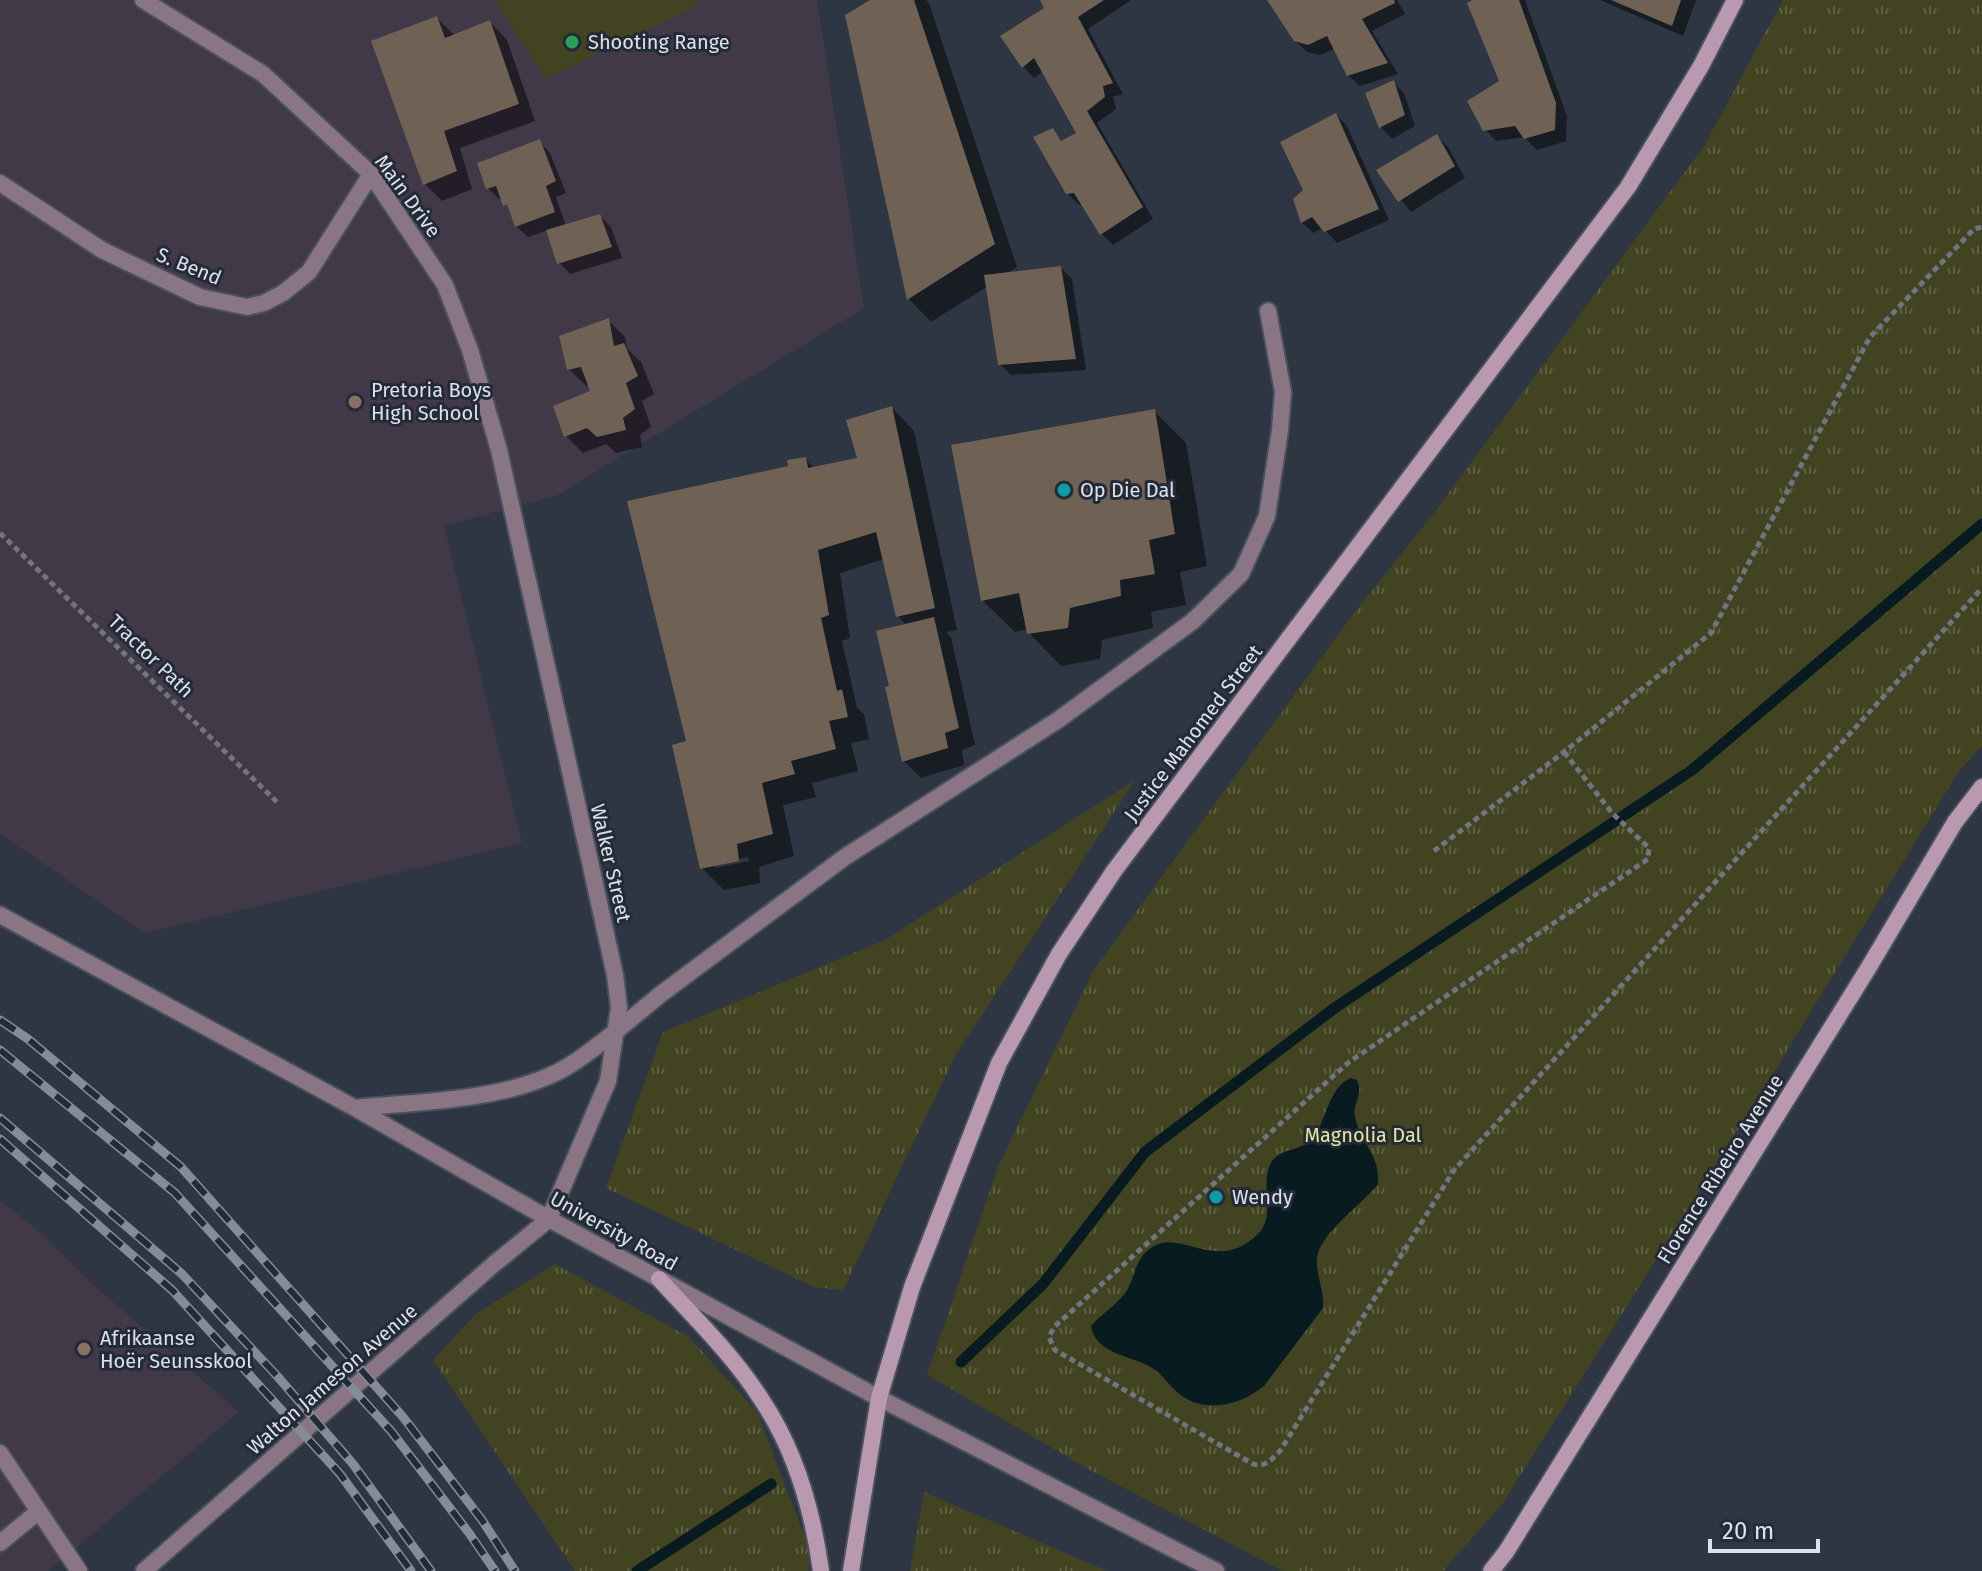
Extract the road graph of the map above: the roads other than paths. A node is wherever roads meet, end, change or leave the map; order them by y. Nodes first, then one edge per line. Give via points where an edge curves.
1 (143, 0) edge
2 (1735, 0) edge
3 (371, 174) junction
4 (0, 183) edge
5 (1268, 311) dead end
6 (513, 509) joint
7 (1982, 787) edge
8 (0, 915) edge
9 (615, 1032) junction
10 (355, 1108) junction
11 (549, 1219) junction
12 (659, 1279) junction
13 (879, 1398) junction
14 (0, 1453) edge
15 (39, 1511) junction
16 (0, 1543) edge
17 (79, 1571) edge
18 (144, 1571) edge
19 (821, 1571) edge
20 (851, 1571) edge
21 (1216, 1571) edge
22 (1491, 1571) edge

1 - 3 street, Main Drive via 263,74
2 - 13 main road, Justice Mahomed Street via 1628,187 1114,871 1059,954 999,1063 912,1287
3 - 4 street, S. Bend via 309,272 283,293 247,307 200,297 102,250
3 - 6 street, Main Drive via 445,285 470,350
5 - 9 street via 1283,392 1280,430 1267,516 1241,574 1193,621 1071,711 845,857
6 - 9 street, Walker Street via 615,975
7 - 22 main road, Florence Ribeiro Avenue via 1955,822
8 - 10 street, University Road
9 - 10 street via 548,1077 460,1097
9 - 11 street, Walker Street via 608,1081
10 - 11 street, University Road
11 - 12 street, University Road
11 - 18 street, Walton Jameson Avenue
12 - 13 street, University Road
12 - 19 main road via 764,1403 808,1499
13 - 20 main road, Justice Mahomed Street
13 - 21 street, University Road
14 - 15 street
15 - 16 street
15 - 17 street

